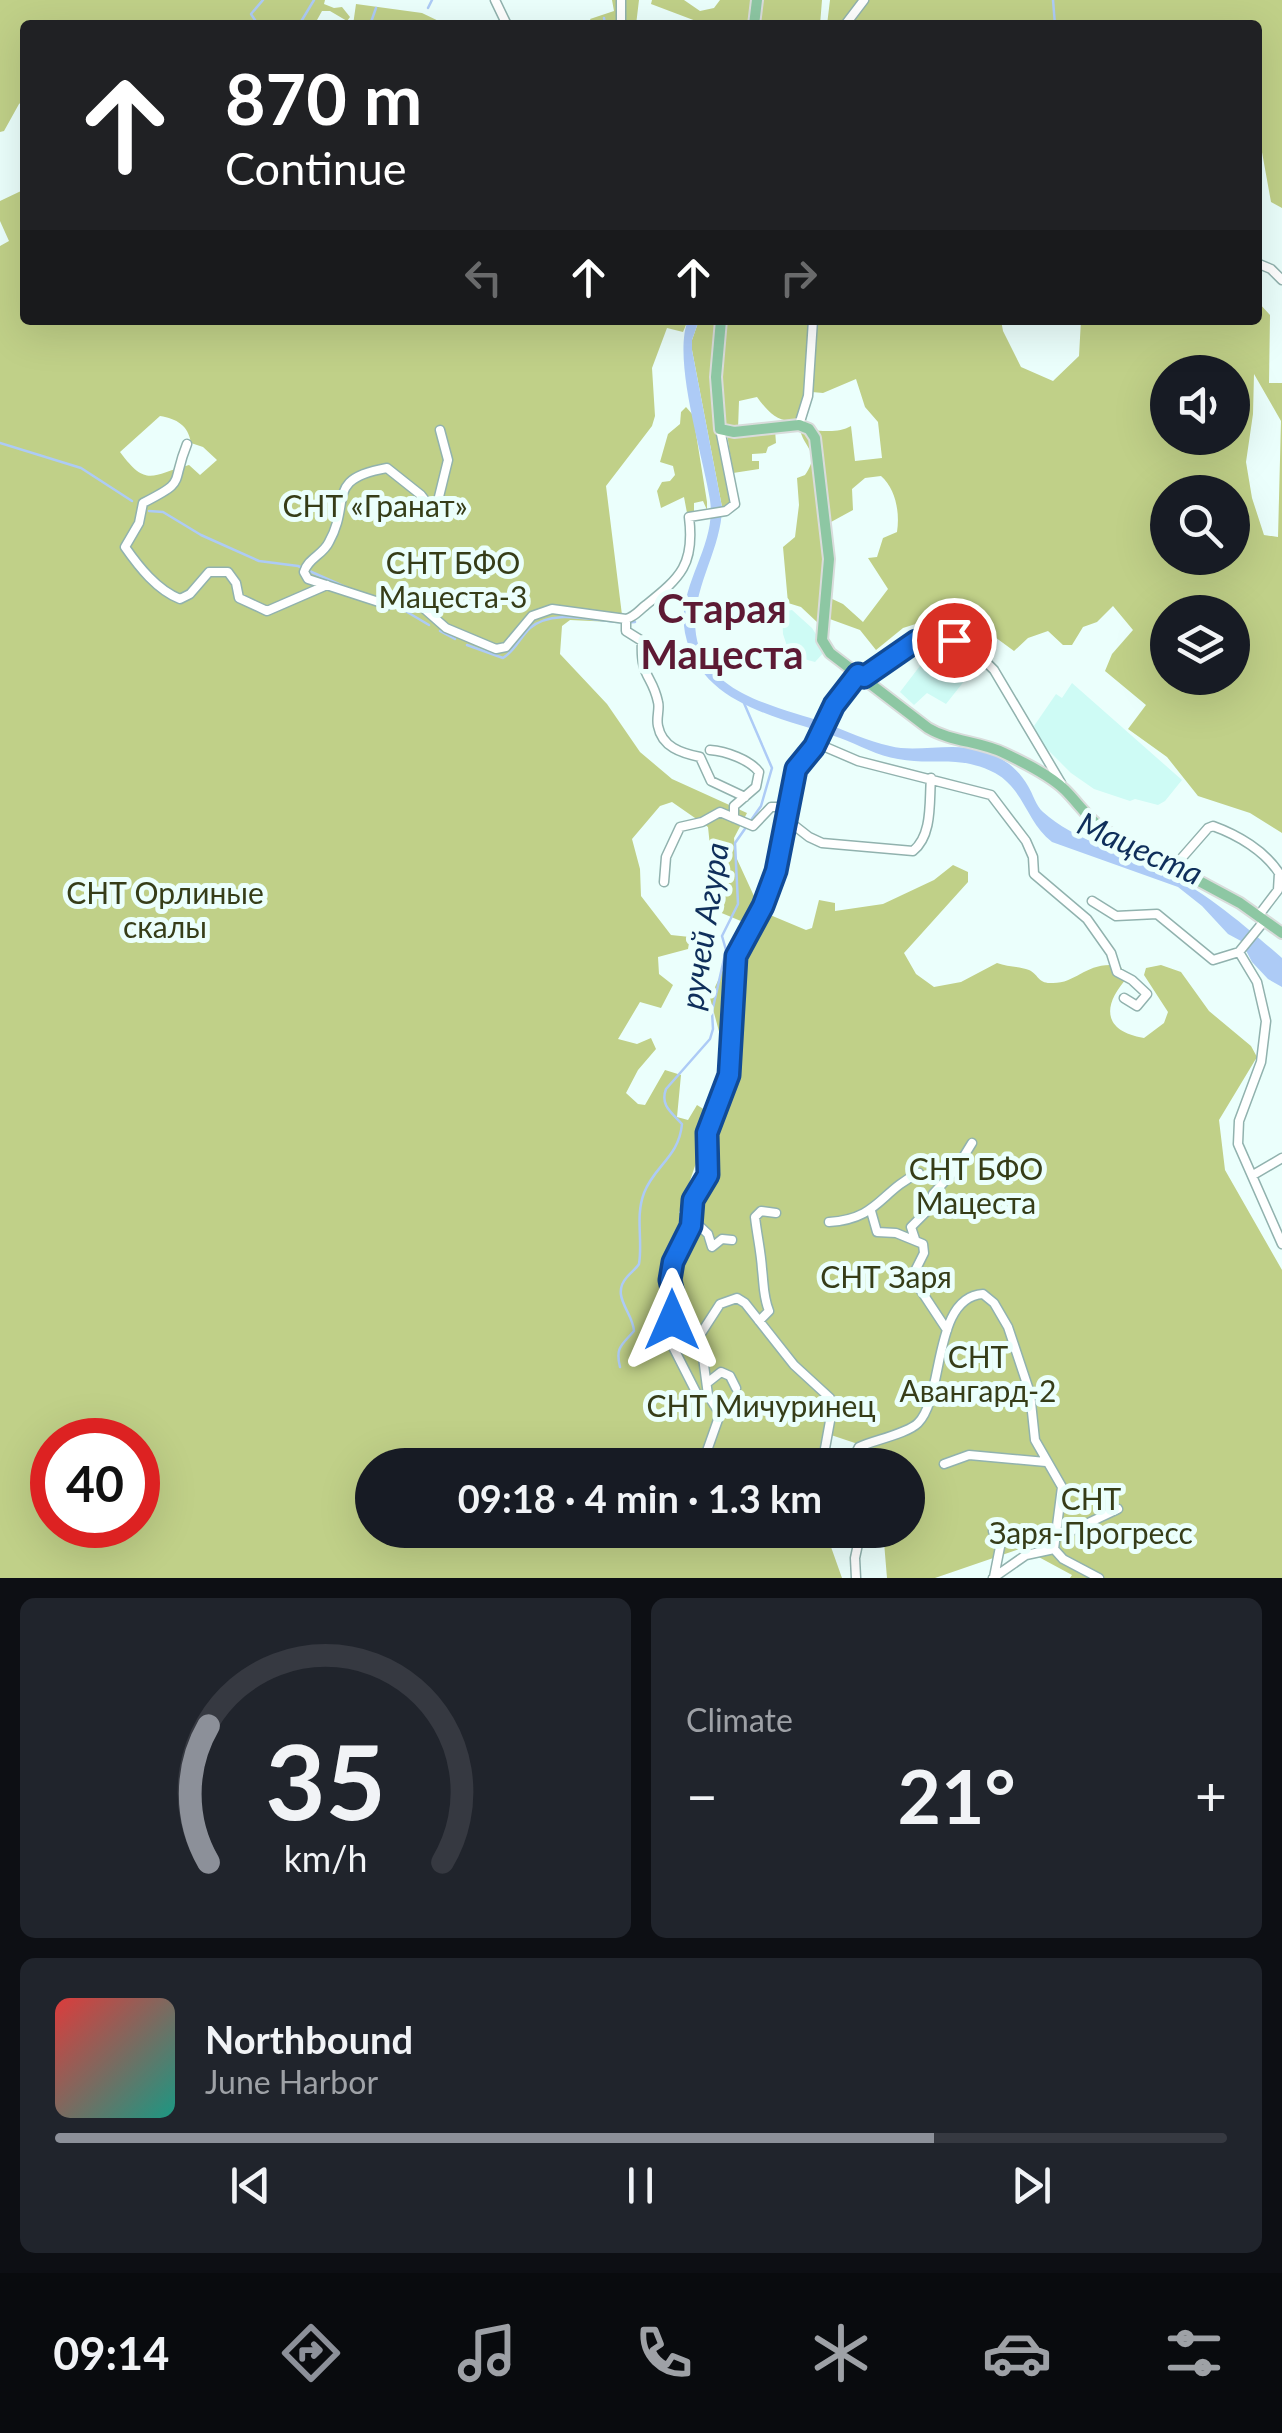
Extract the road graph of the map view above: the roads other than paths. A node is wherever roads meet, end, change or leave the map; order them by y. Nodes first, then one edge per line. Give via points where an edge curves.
1 (864, 0) edge
2 (849, 20) edge
3 (1262, 265) edge
4 (1282, 280) edge
5 (721, 325) edge
6 (812, 325) edge
7 (799, 425) junction
8 (720, 429) junction
9 (440, 430) dead end
10 (188, 444) dead end
11 (327, 585) junction
12 (626, 619) junction
13 (861, 675) junction
14 (818, 739) junction
15 (710, 750) dead end
16 (931, 778) junction
17 (1065, 790) junction
18 (746, 797) junction
19 (788, 807) junction
20 (734, 818) junction
21 (786, 819) junction
22 (1172, 870) junction
23 (664, 882) dead end
24 (1092, 900) dead end
25 (1262, 917) junction
26 (1282, 933) edge
27 (1240, 951) junction
28 (1124, 998) dead end
29 (972, 1143) dead end
30 (1282, 1158) edge
31 (920, 1173) dead end
32 (1253, 1175) junction
33 (1282, 1207) edge
34 (872, 1211) junction
35 (776, 1213) dead end
36 (1270, 1216) junction
37 (691, 1218) junction
38 (829, 1222) dead end
39 (914, 1239) junction
40 (732, 1240) dead end
41 (1282, 1244) edge
42 (759, 1321) junction
43 (947, 1330) junction
44 (707, 1383) junction
45 (736, 1388) dead end
46 (708, 1395) junction
47 (709, 1448) edge
48 (825, 1448) edge
49 (862, 1448) edge
50 (1046, 1462) junction
51 (944, 1464) dead end
52 (1118, 1509) dead end
53 (993, 1531) dead end
54 (1054, 1532) junction
55 (857, 1548) edge
56 (1054, 1549) junction
57 (856, 1578) edge
58 (994, 1578) edge
59 (1099, 1578) edge

1 - 2 street
3 - 4 street
5 - 8 main road
6 - 7 street via 808,396
7 - 8 main road
7 - 13 main road via 816,438 826,524 822,640 834,658
8 - 12 street via 735,504 725,512 688,516 691,546 683,569
9 - 11 street via 448,460 436,509 387,468 347,484 335,530 304,572
10 - 11 street via 176,484 143,503 125,547 143,570 180,599 209,572 228,572 239,598 267,611
11 - 12 street via 388,604 412,598 446,628 496,649 506,647 532,616 552,609
12 - 18 street via 626,631 642,642 640,663 658,698 664,740 700,758 714,782
13 - 14 street
13 - 17 main road via 933,732 1000,750
13 - 17 street via 920,640 971,647 994,670
14 - 16 street via 858,761
14 - 19 street via 796,769
15 - 18 street via 758,769 759,782
16 - 21 street via 927,828 914,850 822,843
16 - 28 street via 991,795 1026,841 1034,874 1086,919 1117,972 1146,994 1137,1006
17 - 22 main road via 1094,822
18 - 20 street via 734,806
19 - 20 street via 771,807 757,824
19 - 21 street
20 - 23 street via 716,812 678,829
21 - 37 street via 770,888 736,956 729,1075 707,1133 709,1170
22 - 25 main road
22 - 25 street via 1208,828 1228,833 1280,873
24 - 27 street via 1116,916 1157,914 1213,960
25 - 26 main road
25 - 27 street
27 - 32 street via 1266,1022 1261,1062 1237,1136
29 - 39 street via 911,1227
30 - 32 street
31 - 34 street
32 - 36 street
33 - 36 street
34 - 38 street
34 - 39 street via 878,1232
35 - 42 street via 760,1211 755,1218 769,1312
36 - 41 street
37 - 40 street via 712,1248
37 - 46 street via 673,1262 670,1341 698,1396
39 - 43 street via 925,1249 914,1281
42 - 44 street via 741,1300 720,1304 698,1342
42 - 48 street via 832,1402
43 - 49 street via 917,1424
43 - 50 street via 970,1298 983,1294 994,1303 1024,1368 1035,1440
44 - 45 street via 721,1372
44 - 46 street
46 - 47 street via 720,1422
50 - 51 street via 969,1455
50 - 54 street via 1062,1487
52 - 54 street
53 - 58 street via 1000,1547
54 - 56 street
55 - 57 street
56 - 58 street via 1026,1555
56 - 59 street

